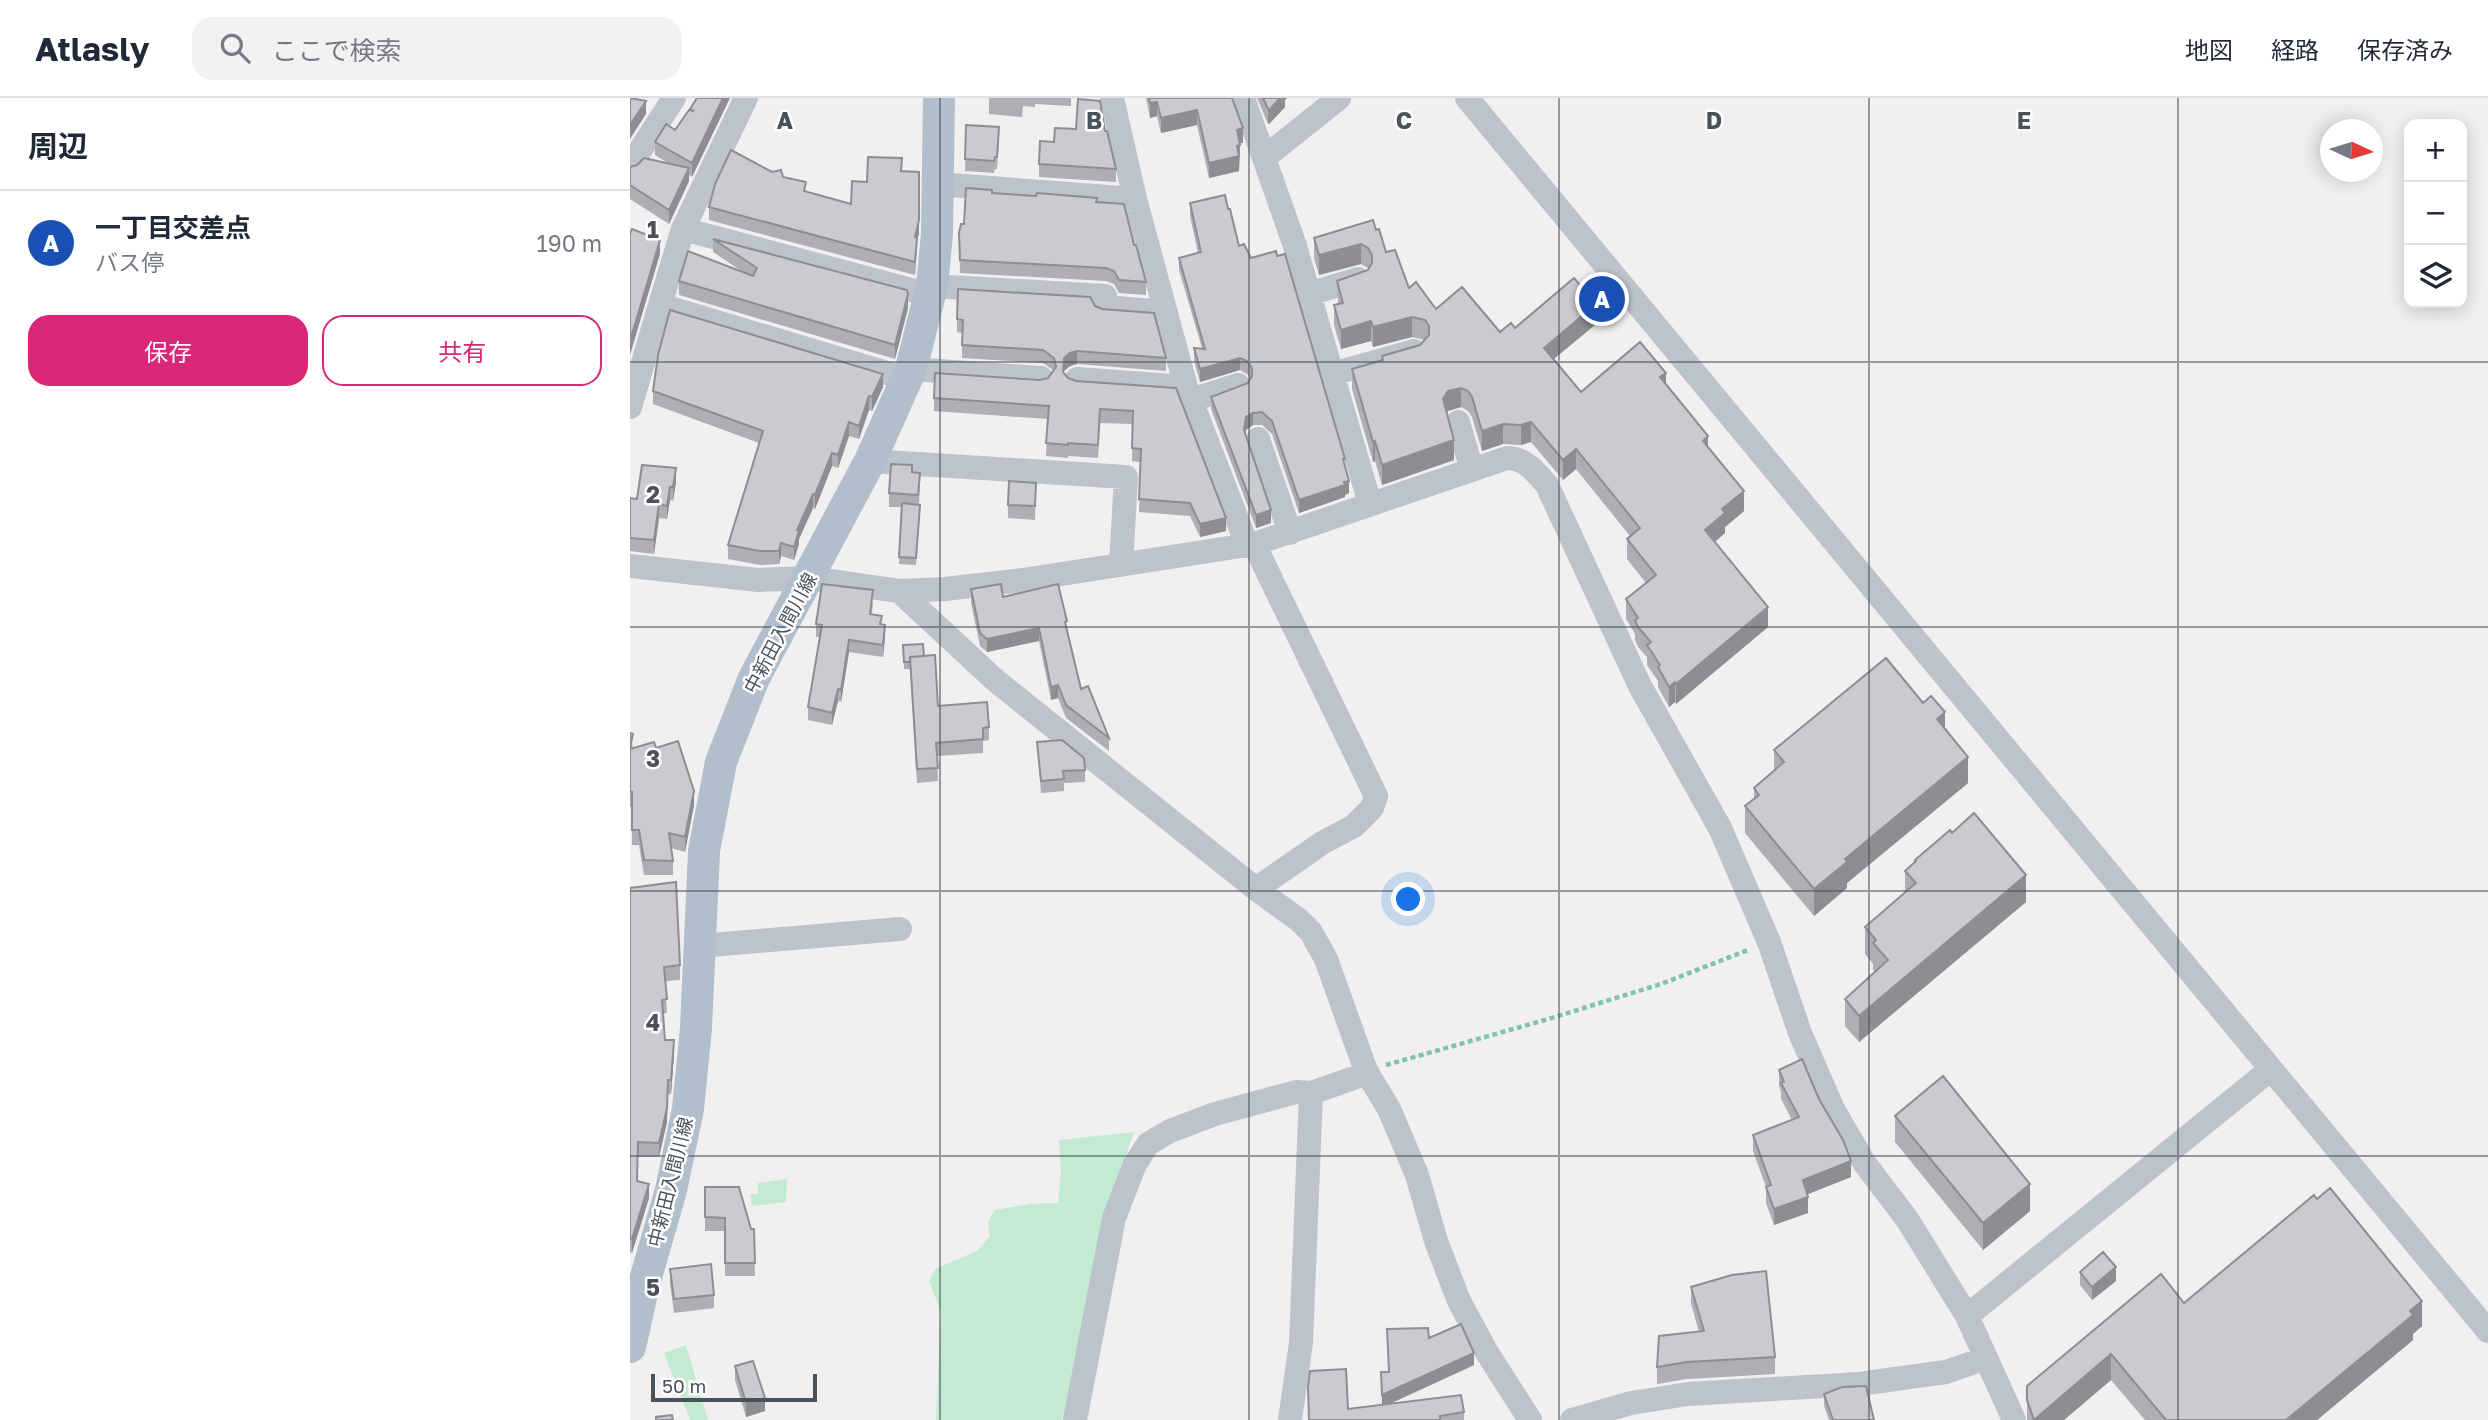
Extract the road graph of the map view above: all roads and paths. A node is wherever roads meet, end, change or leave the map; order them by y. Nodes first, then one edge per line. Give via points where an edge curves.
1 (674, 98) edge
2 (746, 98) edge
3 (939, 98) edge
4 (1112, 98) edge
5 (1243, 98) edge
6 (1339, 98) edge
7 (1467, 98) edge
8 (1265, 157) junction
9 (631, 162) edge
10 (938, 184) junction
11 (1135, 199) junction
12 (683, 229) junction
13 (1359, 279) edge
14 (931, 290) junction
15 (1309, 294) junction
16 (660, 305) junction
17 (1166, 312) junction
18 (1415, 351) edge
19 (909, 374) junction
20 (1332, 374) junction
21 (1041, 378) edge
22 (1077, 379) edge
23 (1238, 385) edge
24 (1189, 393) junction
25 (630, 407) edge
26 (1458, 422) dead end
27 (1258, 439) dead end
28 (870, 461) junction
29 (1472, 470) junction
30 (1370, 503) junction
31 (1290, 533) junction
32 (1251, 545) junction
33 (1121, 565) junction
34 (630, 566) edge
35 (809, 578) junction
36 (899, 591) junction
37 (1256, 889) junction
38 (900, 929) dead end
39 (1769, 942) junction
40 (699, 946) junction
41 (2271, 1069) junction
42 (1367, 1072) junction
43 (1311, 1093) junction
44 (1967, 1316) junction
45 (2488, 1331) edge
46 (630, 1346) edge
47 (1986, 1358) junction
48 (1074, 1420) edge
49 (1290, 1420) edge
50 (1530, 1420) edge
51 (1572, 1420) edge
52 (2014, 1420) edge

1 - 9 street
2 - 12 street
3 - 10 main road, 中新田入間川線
4 - 11 street
5 - 8 street
6 - 8 street
7 - 41 street
8 - 15 street
10 - 11 street
10 - 14 main road, 中新田入間川線
11 - 17 street
12 - 14 street
12 - 16 street
13 - 15 street
14 - 17 street via 1105,296 1104,307
14 - 19 main road, 中新田入間川線
15 - 20 street
16 - 19 street
16 - 25 street
17 - 24 street
18 - 20 street
19 - 21 street
19 - 28 main road, 中新田入間川線
20 - 30 street
22 - 24 street
23 - 24 street
24 - 32 street
26 - 29 street
27 - 31 street
28 - 33 street via 1126,477
28 - 35 main road, 中新田入間川線
29 - 30 street
29 - 39 street via 1516,458 1532,467 1547,485 1640,686 1720,828
30 - 31 street
31 - 32 street
32 - 33 street
32 - 37 street via 1376,796 1372,808 1354,826
33 - 36 street via 1010,582
34 - 35 street via 758,580
35 - 36 street
35 - 40 main road, 中新田入間川線 via 754,678 721,762 704,851
36 - 37 street via 995,680
37 - 42 street via 1311,932 1326,959
38 - 40 street
39 - 42 path via 1661,984
39 - 44 street via 1833,1110
40 - 46 main road, 中新田入間川線 via 688,1109
41 - 44 street
41 - 45 street
42 - 43 street
42 - 50 street via 1389,1109 1417,1175 1459,1301
43 - 48 street via 1296,1092 1215,1114 1148,1144 1135,1164 1114,1219
43 - 49 street via 1301,1343
44 - 47 street
47 - 51 street via 1947,1372 1859,1384 1688,1394
47 - 52 street

